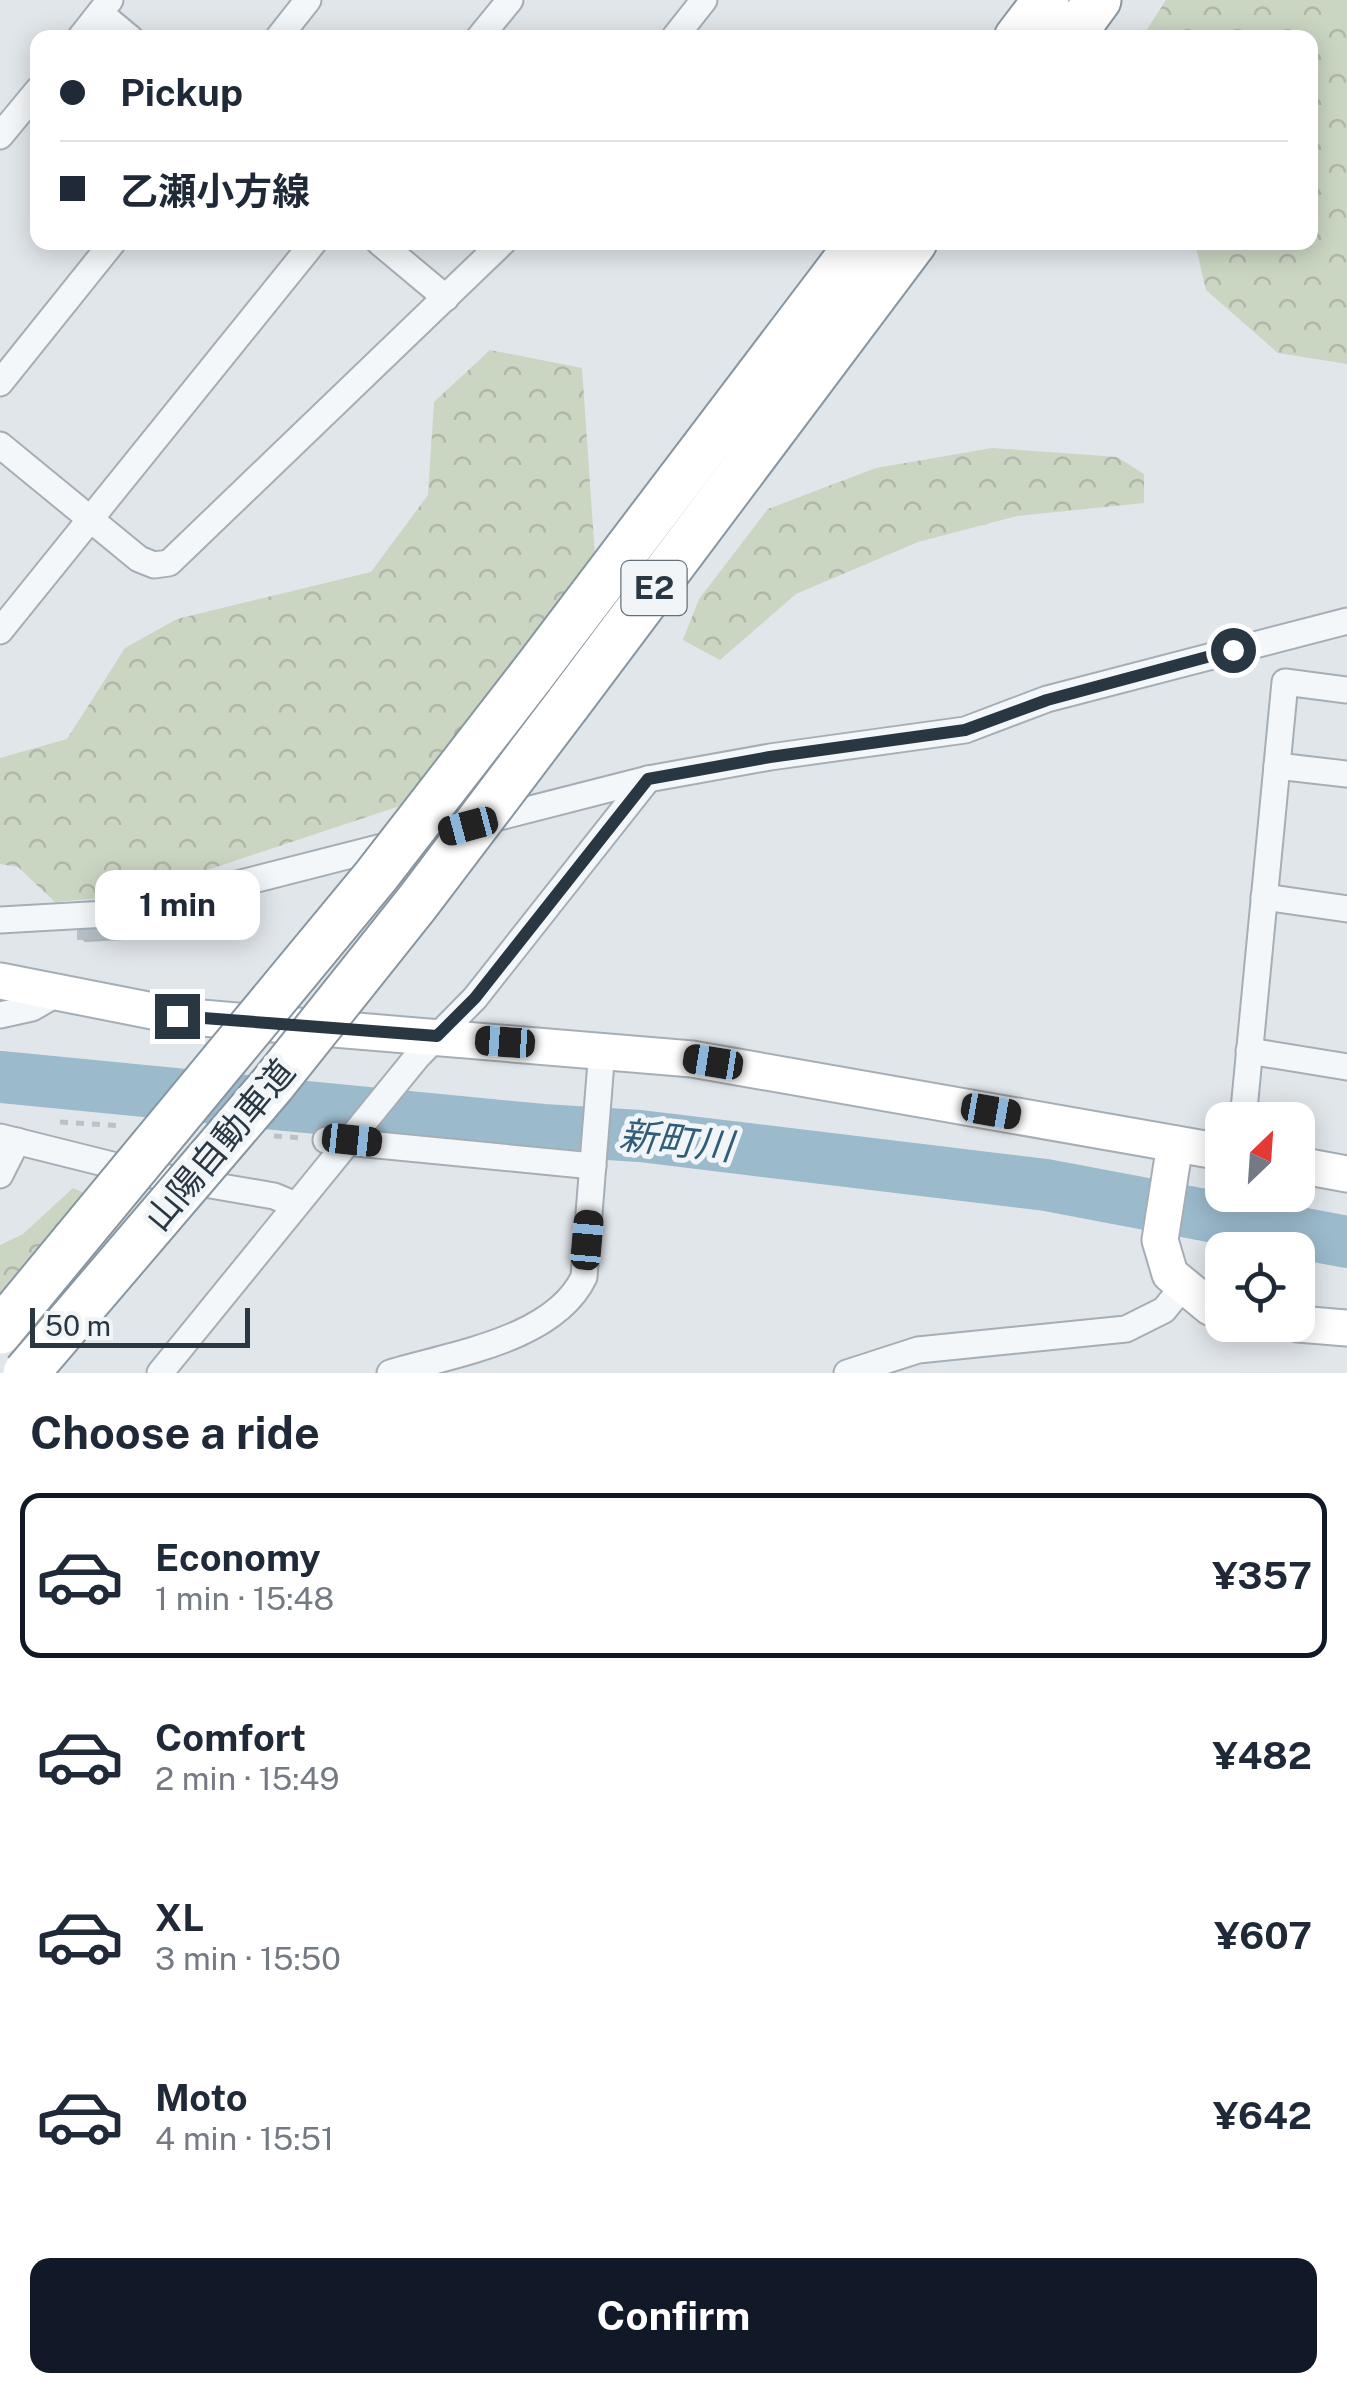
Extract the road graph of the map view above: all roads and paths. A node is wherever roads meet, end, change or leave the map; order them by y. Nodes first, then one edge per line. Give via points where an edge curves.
1 (308, 0) edge
2 (510, 0) edge
3 (704, 0) edge
4 (1046, 0) edge
5 (1098, 0) edge
6 (105, 6) edge
7 (86, 30) edge
8 (124, 30) edge
9 (284, 30) edge
10 (486, 30) edge
11 (680, 30) edge
12 (1023, 30) edge
13 (1076, 30) edge
14 (30, 100) edge
15 (0, 136) edge
16 (107, 250) edge
17 (308, 250) edge
18 (389, 250) edge
19 (495, 250) edge
20 (855, 250) edge
21 (907, 250) edge
22 (446, 298) junction
23 (0, 383) edge
24 (751, 420) junction
25 (0, 445) edge
26 (90, 518) junction
27 (1347, 621) edge
28 (0, 630) edge
29 (1347, 690) edge
30 (1277, 766) junction
31 (1347, 774) edge
32 (648, 779) junction
33 (1264, 897) junction
34 (1347, 909) edge
35 (0, 920) edge
36 (0, 981) edge
37 (58, 992) junction
38 (0, 1015) edge
39 (427, 1047) junction
40 (1250, 1051) junction
41 (601, 1060) junction
42 (1347, 1067) edge
43 (1244, 1102) edge
44 (345, 1138) junction
45 (8, 1139) edge
46 (1205, 1152) edge
47 (1174, 1153) junction
48 (593, 1162) junction
49 (1315, 1168) edge
50 (1347, 1174) edge
51 (0, 1176) edge
52 (296, 1206) junction
53 (1184, 1285) junction
54 (1205, 1303) edge
55 (1315, 1325) edge
56 (1347, 1328) edge
57 (0, 1331) edge
58 (26, 1373) edge
59 (160, 1373) edge
60 (390, 1373) edge
61 (847, 1373) edge

1 - 9 street
2 - 10 street
3 - 11 street
4 - 12 highway
5 - 13 highway
6 - 7 street
6 - 8 street
14 - 15 street
16 - 23 street
17 - 26 street
18 - 22 street
19 - 22 street
20 - 24 highway, E2
21 - 24 highway, E2
22 - 26 street via 174,560 144,562
24 - 57 highway, 山陽自動車道 / E2, bridge via 658,506 376,876
24 - 58 highway, 山陽自動車道 / E2, bridge via 740,472 393,934
25 - 26 street
26 - 28 street
27 - 32 street via 1065,694 965,730
29 - 30 street via 1285,682
30 - 31 street
30 - 33 street
32 - 35 street via 124,913
32 - 39 street via 475,998
33 - 34 street
33 - 40 street
36 - 37 main road
37 - 38 street via 32,1008
37 - 39 main road via 178,1016
39 - 41 main road
39 - 44 street
40 - 42 street
40 - 43 street
41 - 47 main road via 734,1066
41 - 48 street
44 - 48 street
44 - 52 street
45 - 51 street
45 - 52 street
46 - 47 main road
47 - 53 main road via 1160,1240 1170,1274
48 - 60 street via 584,1276 575,1295 557,1313 512,1336
49 - 50 main road
52 - 59 street
53 - 54 main road
53 - 61 street via 1164,1310 1126,1329 918,1350
55 - 56 main road

